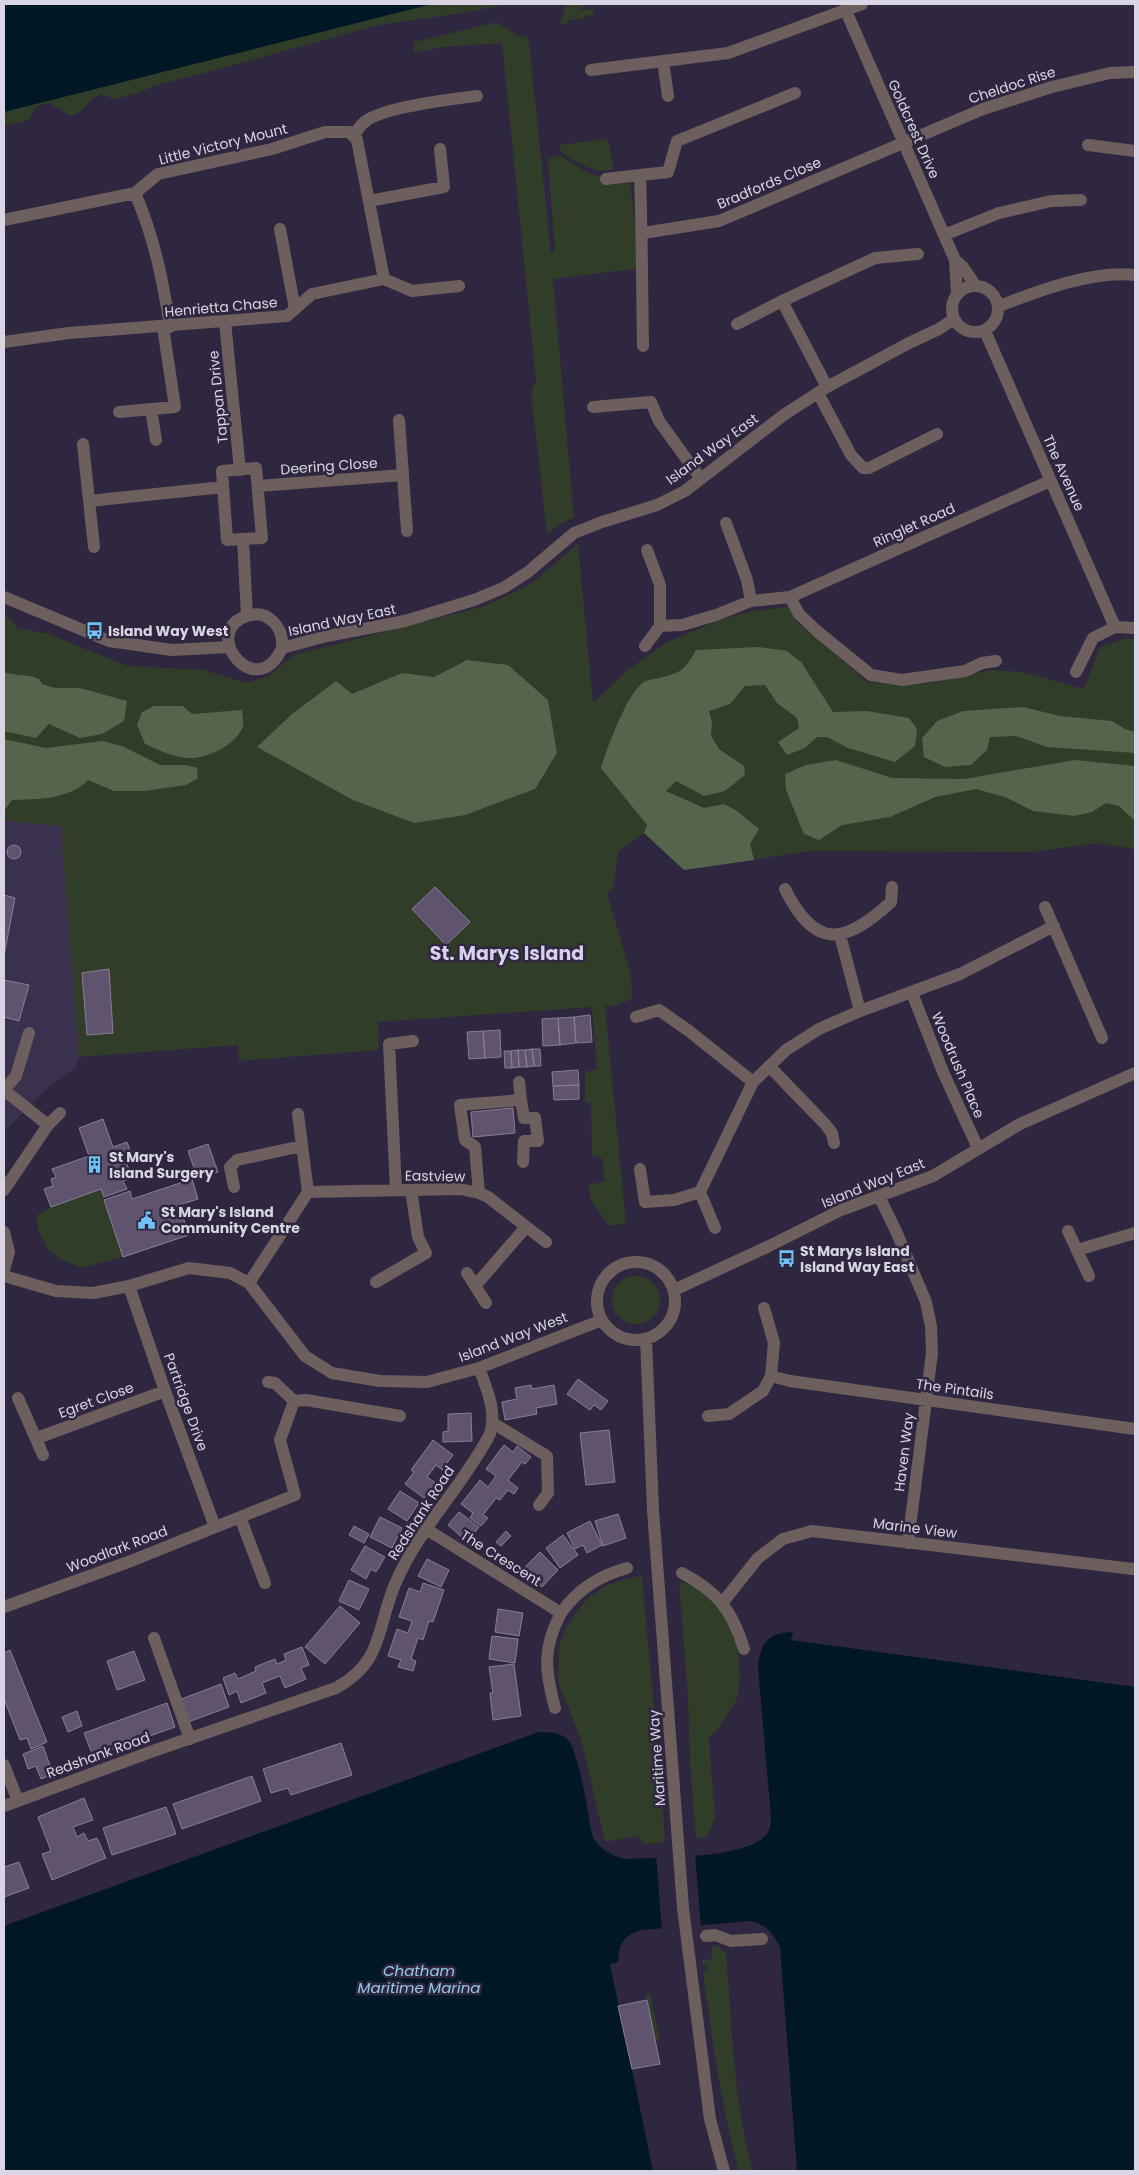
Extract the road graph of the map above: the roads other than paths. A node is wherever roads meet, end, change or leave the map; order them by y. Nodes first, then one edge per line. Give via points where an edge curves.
1 (862, 4) edge
2 (846, 11) junction
3 (663, 61) junction
4 (591, 70) dead end
5 (1135, 72) edge
6 (795, 93) dead end
7 (477, 96) dead end
8 (668, 96) dead end
9 (353, 136) junction
10 (903, 144) junction
11 (1088, 145) dead end
12 (440, 149) dead end
13 (1135, 151) edge
14 (640, 175) junction
15 (606, 179) dead end
16 (135, 193) junction
17 (1081, 200) dead end
18 (369, 201) junction
19 (4, 220) edge
20 (280, 230) dead end
21 (643, 233) junction
22 (944, 235) junction
23 (918, 254) dead end
24 (955, 260) junction
25 (1135, 275) edge
26 (384, 279) junction
27 (459, 286) dead end
28 (975, 286) junction
29 (957, 294) junction
30 (782, 301) junction
31 (999, 306) junction
32 (295, 309) junction
33 (954, 319) junction
34 (225, 322) junction
35 (736, 324) dead end
36 (166, 327) junction
37 (985, 331) junction
38 (4, 342) edge
39 (643, 346) dead end
40 (822, 390) junction
41 (593, 407) dead end
42 (151, 409) junction
43 (119, 412) dead end
44 (399, 420) dead end
45 (937, 434) dead end
46 (156, 440) dead end
47 (84, 444) dead end
48 (240, 470) junction
49 (403, 475) junction
50 (701, 479) junction
51 (1050, 481) junction
52 (258, 486) junction
53 (223, 487) junction
54 (89, 500) junction
55 (726, 523) dead end
56 (407, 531) dead end
57 (243, 539) junction
58 (94, 547) dead end
59 (647, 550) dead end
60 (4, 597) edge
61 (790, 597) junction
62 (751, 601) junction
63 (247, 616) junction
64 (660, 626) junction
65 (1115, 627) junction
66 (1135, 628) edge
67 (644, 646) dead end
68 (229, 647) junction
69 (282, 648) junction
70 (996, 661) dead end
71 (1076, 672) dead end
72 (892, 887) dead end
73 (785, 889) dead end
74 (1045, 907) dead end
75 (1054, 926) junction
76 (840, 935) junction
77 (912, 993) junction
78 (860, 1011) junction
79 (636, 1017) dead end
80 (29, 1033) dead end
81 (1102, 1038) dead end
82 (413, 1040) dead end
83 (769, 1066) junction
84 (1135, 1073) edge
85 (518, 1082) dead end
86 (753, 1082) junction
87 (4, 1090) edge
88 (521, 1100) junction
89 (60, 1113) dead end
90 (298, 1114) dead end
91 (48, 1125) junction
92 (834, 1143) dead end
93 (302, 1146) junction
94 (978, 1148) junction
95 (523, 1162) dead end
96 (640, 1169) dead end
97 (234, 1187) dead end
98 (4, 1190) edge
99 (396, 1190) junction
100 (411, 1190) junction
101 (308, 1192) junction
102 (700, 1192) junction
103 (479, 1193) junction
104 (879, 1196) junction
105 (526, 1227) junction
106 (715, 1228) dead end
107 (1068, 1230) dead end
108 (4, 1232) edge
109 (1135, 1233) edge
110 (546, 1242) dead end
111 (1077, 1250) junction
112 (4, 1270) edge
113 (467, 1273) dead end
114 (4, 1276) edge
115 (1089, 1276) dead end
116 (376, 1282) dead end
117 (249, 1283) junction
118 (129, 1286) junction
119 (475, 1286) junction
120 (674, 1290) junction
121 (486, 1303) dead end
122 (764, 1308) dead end
123 (602, 1320) junction
124 (646, 1339) junction
125 (479, 1368) junction
126 (771, 1376) junction
127 (268, 1382) dead end
128 (165, 1391) junction
129 (18, 1398) dead end
130 (926, 1400) junction
131 (294, 1401) junction
132 (400, 1416) dead end
133 (708, 1416) dead end
134 (493, 1423) junction
135 (1135, 1429) edge
136 (37, 1438) junction
137 (43, 1455) dead end
138 (539, 1505) dead end
139 (240, 1517) junction
140 (215, 1526) junction
141 (426, 1530) junction
142 (908, 1542) junction
143 (628, 1568) dead end
144 (1133, 1569) dead end
145 (682, 1573) dead end
146 (265, 1583) dead end
147 (722, 1602) junction
148 (4, 1607) edge
149 (561, 1613) junction
150 (154, 1638) dead end
151 (744, 1649) dead end
152 (555, 1708) dead end
153 (190, 1738) junction
154 (4, 1765) edge
155 (18, 1801) junction
156 (4, 1806) edge
157 (706, 1936) dead end
158 (762, 1939) dead end
159 (724, 2171) edge

1 - 2 street
2 - 3 street via 728,53
2 - 10 street, Goldcrest Drive
3 - 4 street
3 - 8 street
5 - 10 street, Cheldoc Rise via 1052,86 983,110
6 - 14 street via 676,141 668,172
7 - 9 street via 384,113 366,120
9 - 16 street, Little Victory Mount via 350,132 325,132 272,149 158,174
9 - 18 street via 358,140
10 - 21 street, Bradfords Close via 719,221
10 - 22 street, Goldcrest Drive
11 - 13 street
12 - 18 street via 444,187
14 - 15 street
14 - 21 street
16 - 19 street, Little Victory Mount
16 - 36 street via 148,222 162,273
17 - 22 street via 1051,202 999,213
18 - 26 street
20 - 32 street
21 - 39 street
22 - 24 street, Goldcrest Drive
23 - 30 street via 875,258
24 - 28 street, Goldcrest Drive
24 - 29 street, Goldcrest Drive
25 - 31 street via 1076,282 1034,292
26 - 27 street via 412,291
26 - 32 street, Henrietta Chase via 312,294
28 - 29 street via 966,287
28 - 31 street via 987,288
29 - 33 street via 952,304
30 - 35 street
30 - 40 street
31 - 37 street via 996,320
32 - 34 street, Henrietta Chase via 287,316
33 - 37 street via 970,332
33 - 40 street, Island Way East
34 - 36 street, Henrietta Chase
34 - 48 street, Tappan Drive
36 - 38 street, Henrietta Chase via 69,333
36 - 42 street via 174,407
37 - 51 street, The Avenue
40 - 45 street via 852,455 862,468 869,468
40 - 50 street, Island Way East via 785,414
41 - 50 street via 651,402 659,421
42 - 43 street
42 - 46 street
44 - 49 street
47 - 54 street
48 - 52 street via 256,468
48 - 53 street via 222,471
49 - 52 street, Deering Close
49 - 56 street
50 - 69 street, Island Way East via 657,505 574,533 528,572 503,588 474,600 405,621
51 - 61 street, Ringlet Road
51 - 65 street, The Avenue
52 - 57 street via 262,538
53 - 54 street
53 - 57 street via 227,540
54 - 58 street
55 - 62 street
57 - 63 street
59 - 64 street via 660,585
60 - 68 street via 108,641 172,650
61 - 62 street, Ringlet Road
61 - 70 street via 799,614 871,675 902,680 965,671
62 - 64 street, Ringlet Road via 682,625
63 - 68 street via 231,630
63 - 69 street, Island Way East via 257,614 275,622 283,640
64 - 67 street
65 - 66 street
65 - 71 street via 1093,638
68 - 69 street, Island Way East via 236,661 254,669 271,664
72 - 76 street via 891,902 853,931
73 - 76 street via 808,925 822,934
74 - 75 street
75 - 77 street via 960,974
75 - 81 street
76 - 78 street
77 - 78 street
77 - 94 street, Woodrush Place
78 - 83 street via 819,1029 786,1050
79 - 86 street via 659,1010
80 - 87 street via 16,1076
82 - 99 street via 389,1044
83 - 86 street
83 - 92 street via 825,1124
84 - 94 street, Island Way East via 1020,1124
85 - 88 street
86 - 102 street
87 - 91 street
88 - 95 street via 524,1118 535,1118 538,1141 524,1141
88 - 103 street via 460,1105 464,1140 475,1147
89 - 91 street
90 - 93 street
91 - 98 street
93 - 97 street via 237,1160 230,1167
93 - 101 street
94 - 104 street, Island Way East via 933,1176
96 - 102 street via 645,1202 674,1200
99 - 100 street, Eastview
99 - 101 street, Eastview
100 - 103 street, Eastview via 460,1189
100 - 116 street via 418,1237 426,1253
101 - 117 street
102 - 106 street
103 - 105 street, Eastview
104 - 120 street, Island Way East via 842,1210
104 - 130 street, Haven Way via 926,1302 932,1352
105 - 110 street, Eastview
105 - 119 street
107 - 111 street
108 - 112 street via 9,1252
109 - 111 street
111 - 115 street
113 - 119 street
114 - 118 street, Island Way West via 56,1291 93,1293
117 - 118 street, Island Way West via 230,1273 189,1268
117 - 125 street, Island Way West via 305,1356 332,1373 380,1381 427,1382
118 - 128 street, Partridge Drive
119 - 121 street
120 - 123 street via 668,1279 653,1267 634,1263 622,1266 606,1278 598,1295
120 - 124 street via 673,1315 667,1326
122 - 126 street via 774,1343
123 - 124 street via 621,1337
123 - 125 street, Island Way West
124 - 159 street, Maritime Way via 653,1510 683,1908 710,2119
125 - 134 street, Redshank Road via 491,1400
126 - 130 street, The Pintails
126 - 133 street via 763,1391 729,1414
127 - 131 street via 275,1383
128 - 136 street, Egret Close
128 - 140 street, Partridge Drive
129 - 136 street
130 - 135 street, The Pintails
130 - 142 street, Haven Way
131 - 132 street via 306,1400
131 - 139 street, Woodlark Road via 280,1440 295,1495
134 - 138 street via 547,1456 548,1493
134 - 141 street, Redshank Road via 485,1444
136 - 137 street
139 - 140 street, Woodlark Road
139 - 146 street
140 - 148 street, Woodlark Road via 131,1561
141 - 149 street, The Crescent
141 - 153 street, Redshank Road via 396,1582 376,1647 358,1673 336,1688
142 - 144 street, Marine View
142 - 147 street, Marine View via 812,1531 783,1539 758,1558
143 - 149 street via 591,1582
145 - 147 street via 703,1585
147 - 151 street via 737,1625
149 - 152 street via 551,1633 546,1656 546,1672
150 - 153 street
153 - 155 street, Redshank Road
154 - 155 street
155 - 156 street, Redshank Road
157 - 158 street via 745,1945

